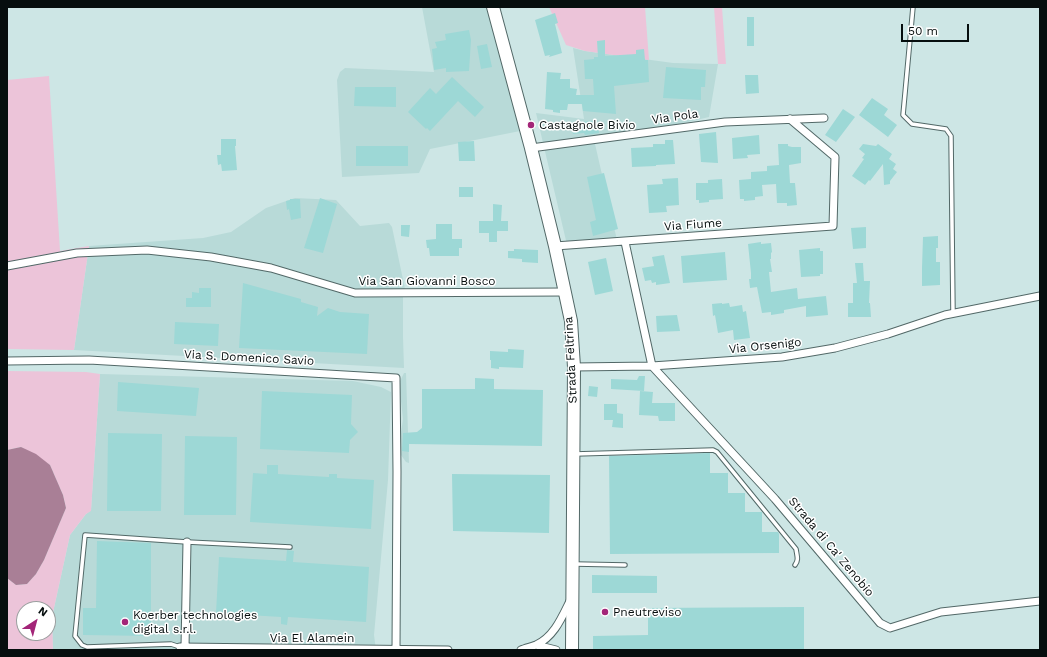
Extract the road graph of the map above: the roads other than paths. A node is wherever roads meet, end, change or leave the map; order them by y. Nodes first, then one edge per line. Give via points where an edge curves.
1 (493, 7) edge
2 (913, 7) edge
3 (824, 118) dead end
4 (790, 119) junction
5 (531, 148) junction
6 (625, 242) junction
7 (555, 246) junction
8 (7, 266) edge
9 (565, 292) junction
10 (1040, 296) edge
11 (953, 313) junction
12 (7, 361) edge
13 (652, 366) junction
14 (574, 367) junction
15 (574, 454) junction
16 (187, 542) junction
17 (290, 547) dead end
18 (572, 564) junction
19 (625, 565) dead end
20 (795, 565) dead end
21 (572, 597) junction
22 (1040, 601) edge
23 (536, 645) junction
24 (183, 647) junction
25 (238, 649) edge
26 (396, 650) edge
27 (448, 650) edge
28 (520, 650) edge
29 (556, 650) edge
30 (572, 650) edge

1 - 5 main road, Strada Feltrina
2 - 11 lane via 903,115 912,124 946,129 951,136
3 - 4 street, Via Pola
4 - 5 street, Via Pola via 725,122
4 - 6 street, Via Fiume via 835,157 833,226
5 - 7 main road, Strada Feltrina
6 - 7 street, Via Fiume
6 - 13 street
7 - 9 main road, Strada Feltrina
8 - 9 street, Via San Giovanni Bosco via 77,253 148,250 211,257 271,268 355,293
9 - 14 main road, Strada Feltrina via 571,321
10 - 11 street, Via Orsenigo
11 - 13 street, Via Orsenigo via 835,348 782,357
12 - 26 street, Via S. Domenico Savio via 89,360 396,378
13 - 14 street, Via Orsenigo
13 - 22 street, Strada di Ca' Zenobio via 775,499 880,624 890,628 942,612
14 - 15 main road, Strada Feltrina
15 - 18 main road, Strada Feltrina
15 - 20 lane via 713,450 718,452 796,549 798,562
16 - 17 lane
16 - 24 street
16 - 24 lane via 85,535 75,636 87,647 172,644
18 - 19 lane
18 - 21 main road, Strada Feltrina
21 - 23 street via 558,624
21 - 30 main road, Strada Feltrina
23 - 28 street
23 - 29 street
24 - 25 street, Via El Alamein
25 - 26 street, Via El Alamein
26 - 27 street, Via El Alamein

